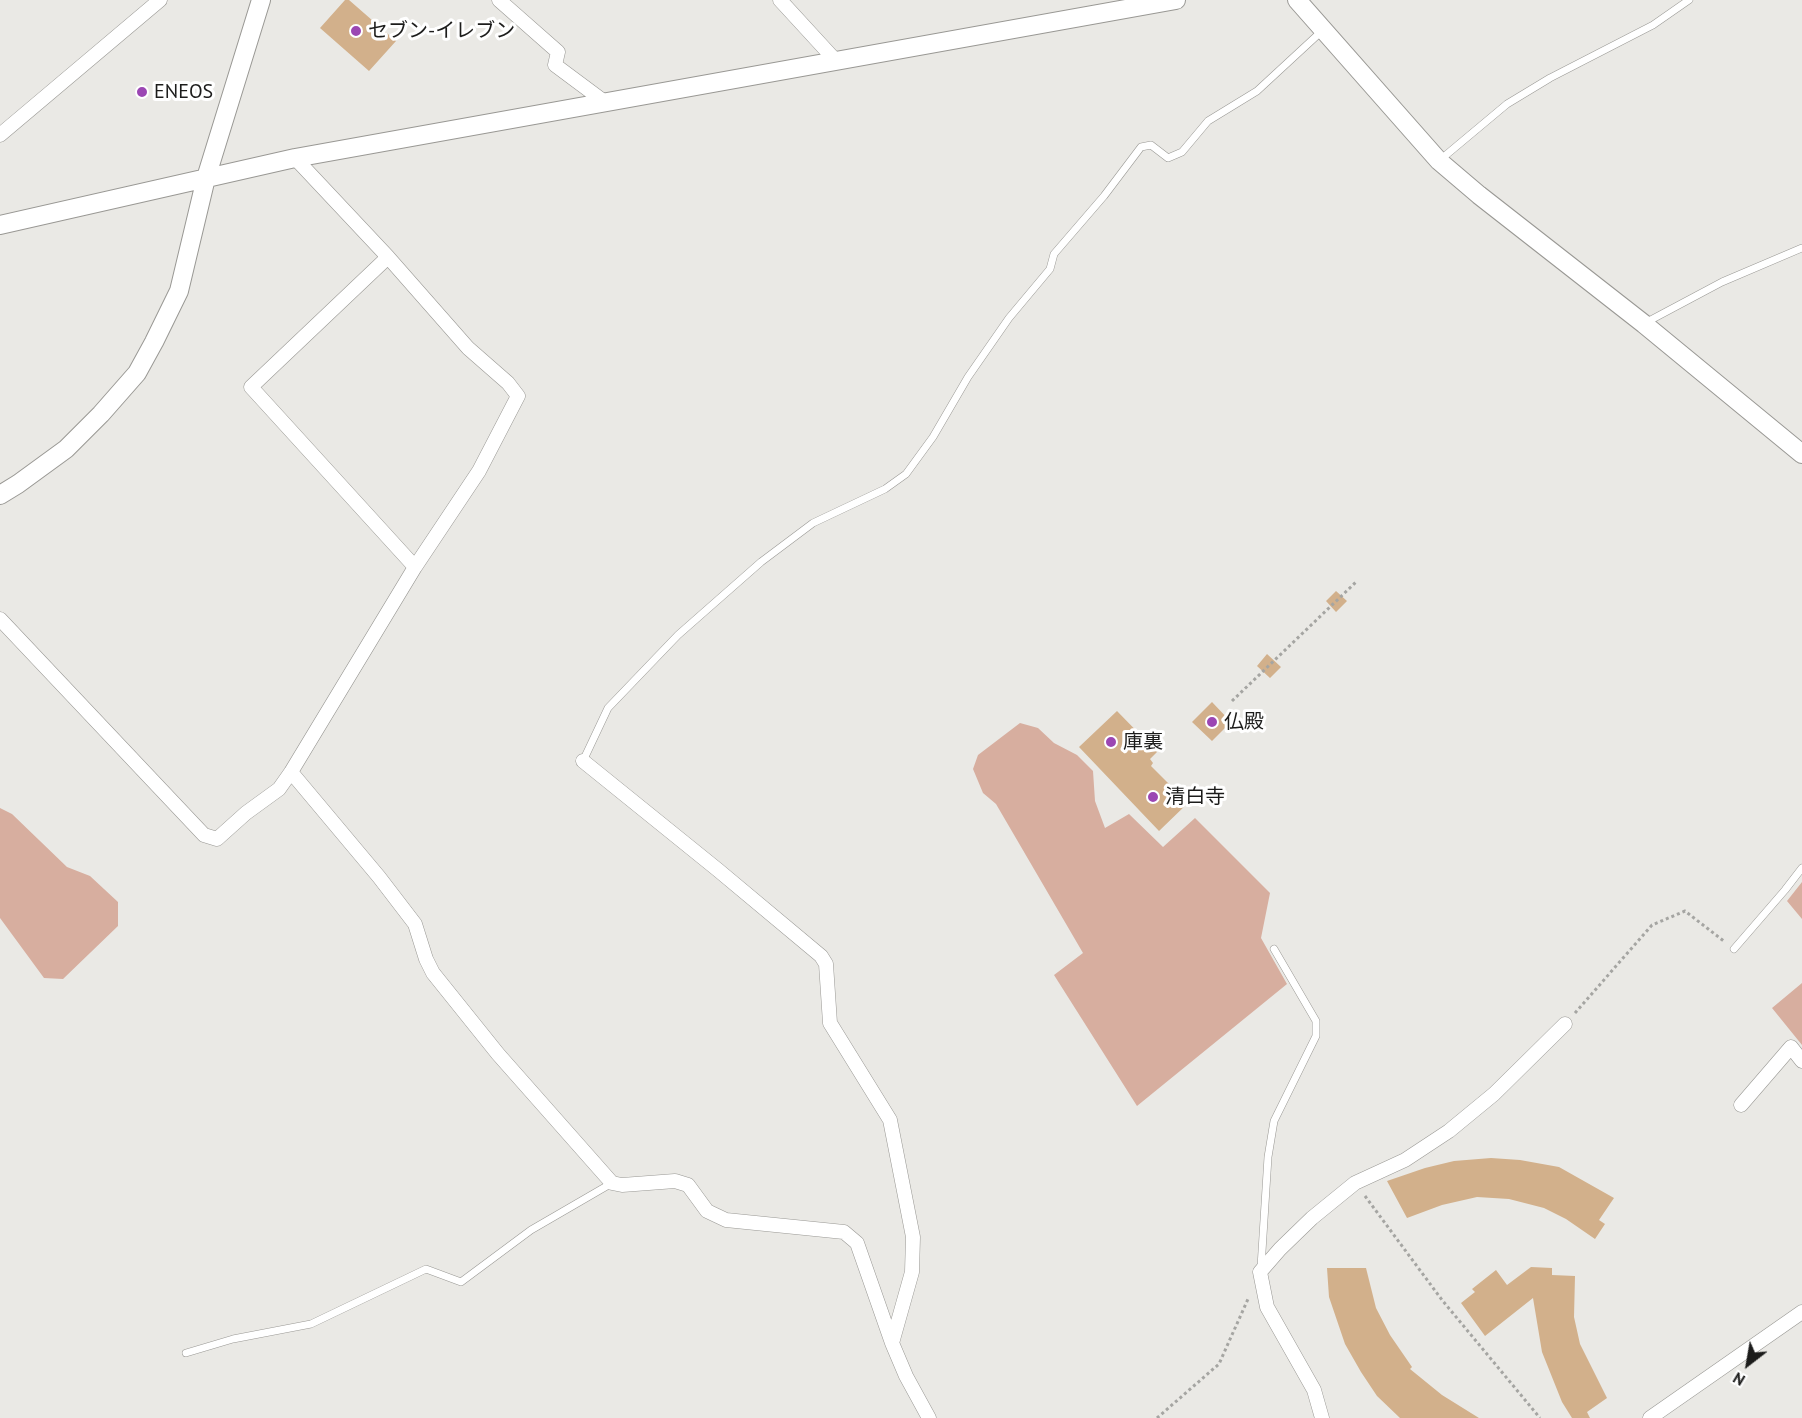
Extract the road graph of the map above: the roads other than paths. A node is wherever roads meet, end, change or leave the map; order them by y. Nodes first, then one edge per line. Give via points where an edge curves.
1 (160, 0) edge
2 (261, 0) edge
3 (499, 0) edge
4 (780, 0) edge
5 (1176, 0) edge
6 (1297, 0) edge
7 (1689, 0) edge
8 (1323, 30) junction
9 (836, 61) junction
10 (606, 103) junction
11 (0, 135) edge
12 (295, 158) junction
13 (1439, 161) junction
14 (206, 178) junction
15 (0, 225) edge
16 (1802, 248) edge
17 (388, 257) junction
18 (1644, 324) junction
19 (1802, 454) edge
20 (0, 495) edge
21 (415, 567) junction
22 (0, 618) edge
23 (583, 761) joint
24 (291, 772) junction
25 (1802, 868) edge
26 (1734, 949) road end
27 (1274, 950) dead end
28 (1565, 1024) road end
29 (1802, 1061) edge
30 (1741, 1105) dead end
31 (612, 1183) junction
32 (1260, 1272) junction
33 (1802, 1312) edge
34 (892, 1343) junction
35 (186, 1353) dead end
36 (929, 1418) edge
37 (1322, 1418) edge
38 (1650, 1418) edge

1 - 11 street
2 - 14 street
3 - 10 street via 558,52 555,64
4 - 9 street
5 - 9 street
6 - 8 street
7 - 13 lane via 1653,25 1507,104
8 - 13 street
8 - 23 lane via 1257,91 1208,121 1182,152 1168,158 1151,145 1141,147 1054,254 1050,269 1009,318 906,474 885,489 813,523 761,562 678,635 608,708
9 - 10 street
10 - 12 street
12 - 14 street
12 - 17 street
13 - 18 street
14 - 15 street
14 - 20 street via 179,291 137,373 66,449
16 - 18 lane via 1722,282
17 - 21 street via 468,348 518,396 479,471
17 - 21 street via 251,387
18 - 19 street
21 - 24 street
22 - 24 street via 204,835 217,839 279,789
23 - 34 street via 744,891 826,964 830,1023 890,1120 913,1237 912,1272
24 - 31 street via 415,924 433,973 498,1054
25 - 26 lane
27 - 32 lane via 1316,1021 1316,1036 1274,1121
28 - 32 street via 1494,1094 1449,1131 1405,1160 1355,1183 1312,1218
29 - 30 street via 1791,1047
31 - 34 street via 675,1181 687,1185 707,1211 726,1220 844,1232 857,1243
31 - 35 lane via 531,1230 461,1282 426,1269 311,1324 233,1339
32 - 37 street via 1266,1306 1314,1390
33 - 38 street
34 - 36 street

